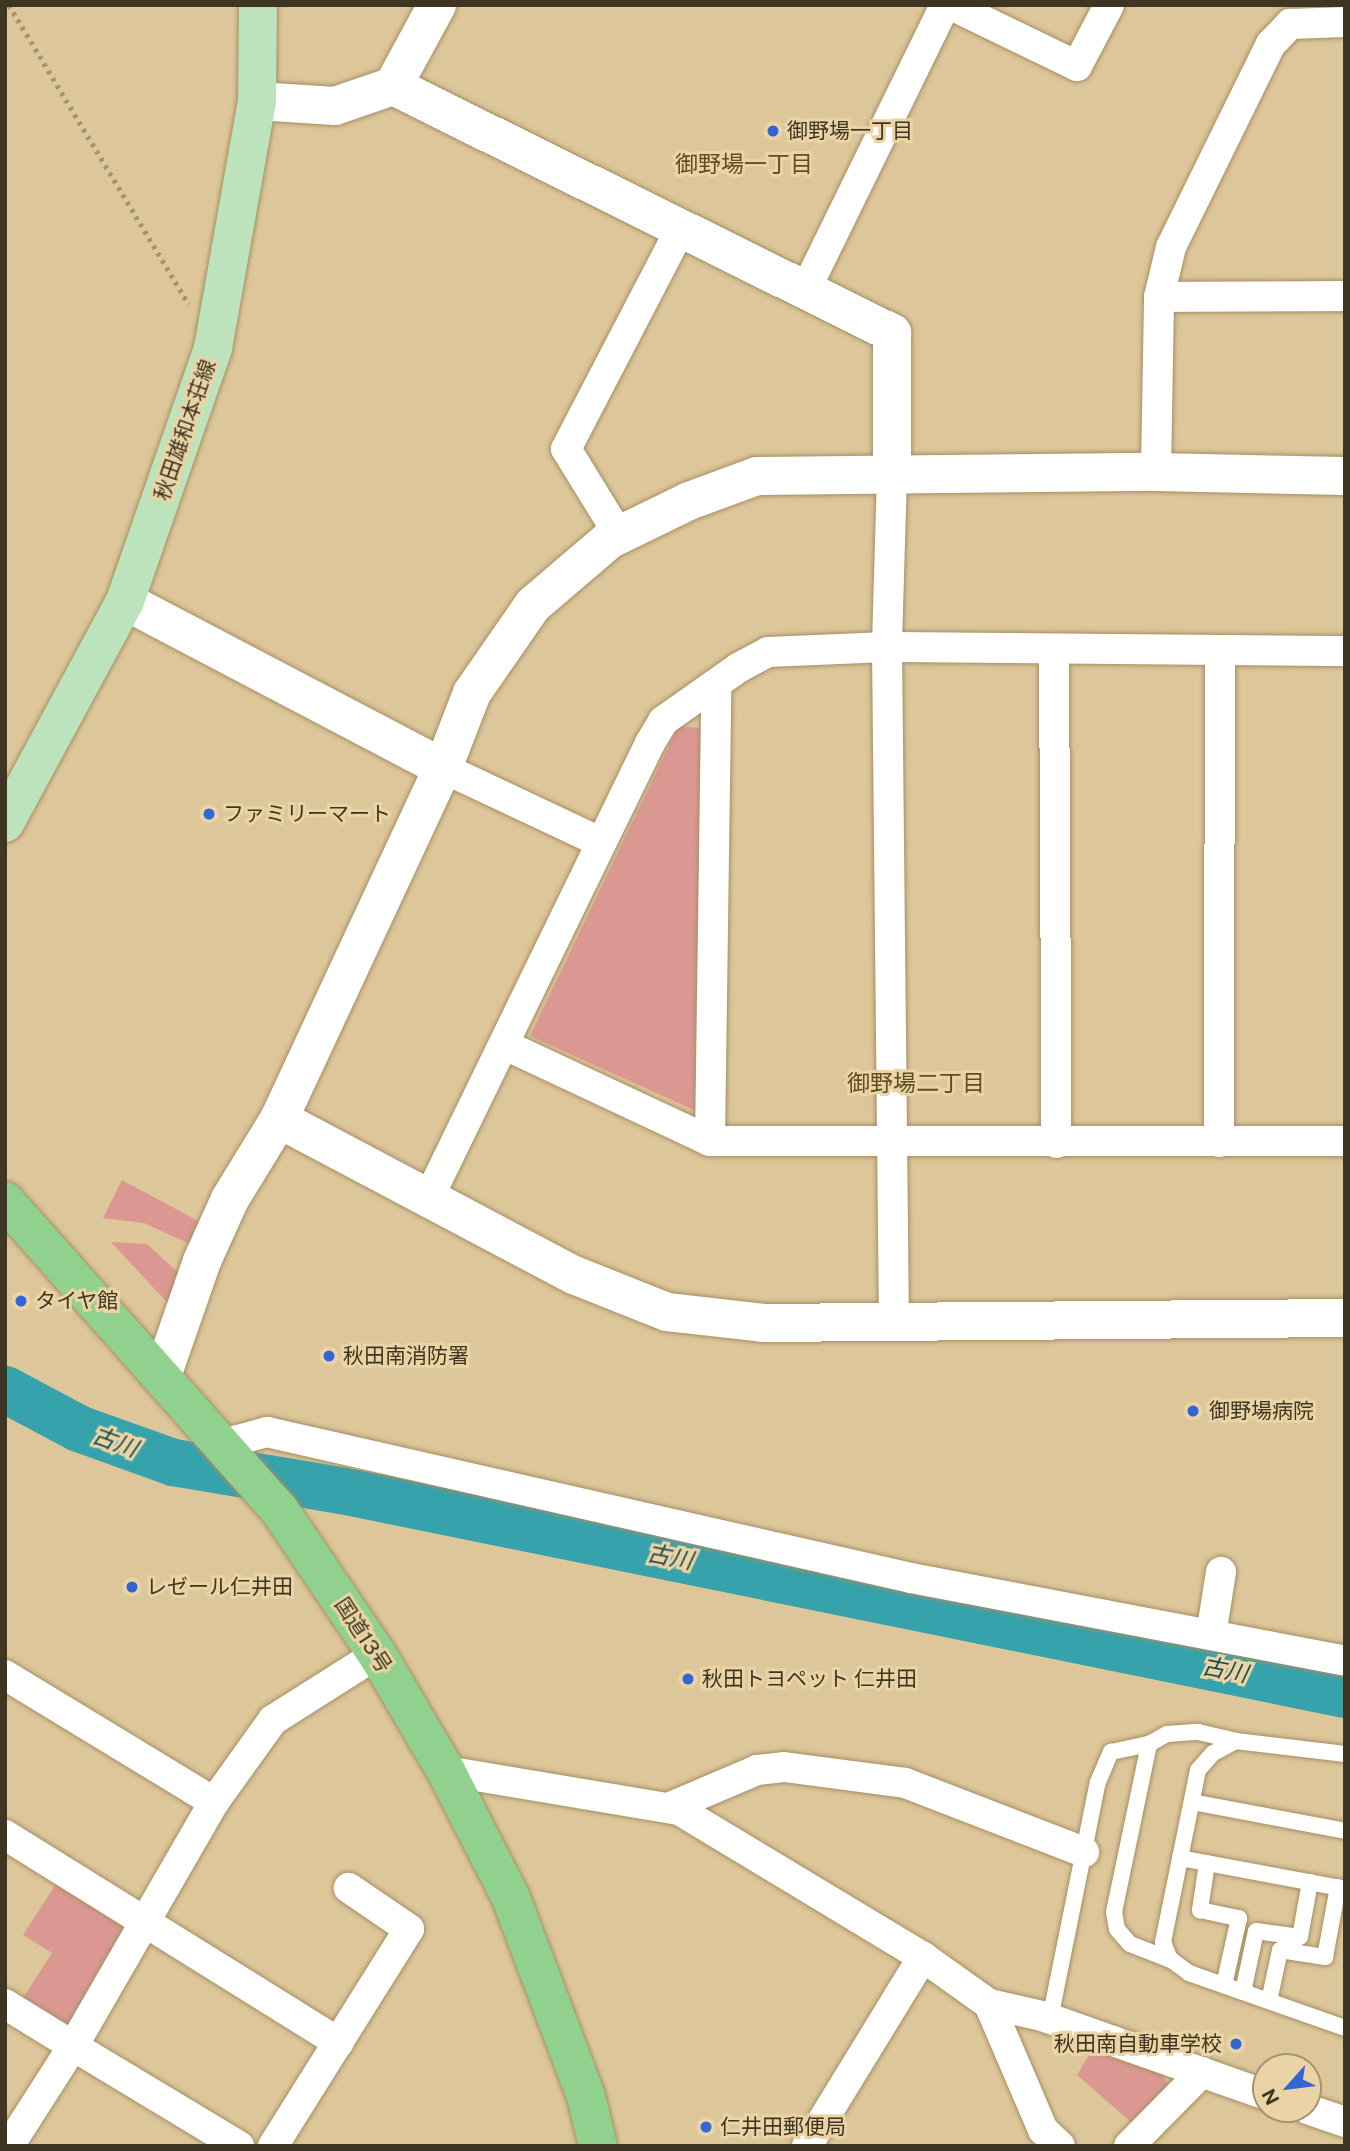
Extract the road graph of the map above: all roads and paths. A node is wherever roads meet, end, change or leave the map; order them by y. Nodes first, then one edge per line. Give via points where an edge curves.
1 (9, 5) edge
2 (257, 5) edge
3 (437, 5) edge
4 (945, 5) edge
5 (951, 5) edge
6 (1109, 5) edge
7 (1345, 22) edge
8 (393, 86) junction
9 (257, 101) junction
10 (680, 230) junction
11 (805, 291) junction
12 (1345, 296) edge
13 (1159, 297) junction
14 (213, 348) junction
15 (1156, 472) junction
16 (892, 475) junction
17 (1345, 476) edge
18 (620, 535) junction
19 (125, 601) junction
20 (887, 648) junction
21 (1054, 649) junction
22 (1220, 650) junction
23 (1345, 651) edge
24 (716, 684) junction
25 (443, 768) junction
26 (5, 823) edge
27 (600, 842) junction
28 (505, 1045) junction
29 (279, 1119) junction
30 (1345, 1141) edge
31 (710, 1142) junction
32 (1219, 1142) junction
33 (1057, 1143) junction
34 (895, 1144) junction
35 (429, 1197) junction
36 (5, 1201) edge
37 (1345, 1318) edge
38 (894, 1323) junction
39 (162, 1376) junction
40 (225, 1447) junction
41 (1222, 1572) dead end
42 (1211, 1635) junction
43 (377, 1654) junction
44 (1344, 1659) edge
45 (5, 1675) edge
46 (1236, 1741) junction
47 (1149, 1744) junction
48 (1345, 1754) edge
49 (446, 1771) junction
50 (214, 1802) junction
51 (1192, 1802) junction
52 (668, 1808) junction
53 (1345, 1830) edge
54 (5, 1835) edge
55 (1084, 1852) junction
56 (1181, 1858) junction
57 (1207, 1863) junction
58 (1310, 1882) junction
59 (349, 1888) dead end
60 (1342, 1888) edge
61 (145, 1923) junction
62 (923, 1957) junction
63 (1171, 1960) junction
64 (1224, 1985) junction
65 (1243, 1992) junction
66 (1269, 2001) junction
67 (5, 2004) edge
68 (989, 2004) junction
69 (1050, 2019) junction
70 (1345, 2028) edge
71 (339, 2043) junction
72 (73, 2046) junction
73 (1202, 2072) junction
74 (1252, 2090) edge
75 (1322, 2114) edge
76 (1345, 2122) edge
77 (9, 2146) edge
78 (239, 2146) edge
79 (273, 2146) edge
80 (598, 2146) edge
81 (807, 2146) edge
82 (1060, 2146) edge
83 (1129, 2146) edge

1 - 14 path
2 - 9 main road, 秋田雄和本荘線
3 - 8 street
4 - 11 street
5 - 6 street via 1077,66
7 - 13 street via 1290,24 1271,44 1171,247
8 - 9 street via 335,106
8 - 10 street
9 - 14 main road, 秋田雄和本荘線
10 - 11 street
10 - 18 street via 566,449
11 - 16 street via 892,333
12 - 13 street
13 - 15 street
14 - 19 main road, 秋田雄和本荘線
15 - 16 street
15 - 17 street
16 - 18 street via 757,476 689,501
16 - 20 street
18 - 25 street via 533,605 472,693
19 - 25 street
19 - 26 main road, 秋田雄和本荘線
20 - 21 street
20 - 24 street via 768,652
20 - 34 street
21 - 22 street
21 - 33 street
22 - 23 street
22 - 32 street
24 - 27 street via 663,721
24 - 31 street
25 - 27 street
25 - 29 street
27 - 28 street
28 - 31 street
28 - 35 street
29 - 35 street
29 - 39 street via 225,1211
30 - 32 street
31 - 34 street
32 - 33 street
33 - 34 street
34 - 38 street
35 - 38 street via 574,1275 667,1312 763,1323
36 - 39 highway, 国道13号
37 - 38 street
39 - 40 highway, 国道13号
40 - 42 street via 267,1432 911,1578
40 - 43 highway, 国道13号 via 280,1511
41 - 42 street
42 - 44 street
43 - 49 highway, 国道13号
43 - 50 street via 273,1720
45 - 50 street
46 - 47 lane via 1198,1732 1167,1734
46 - 48 lane
46 - 51 lane via 1213,1754 1198,1770
47 - 55 lane via 1111,1752 1098,1782
47 - 63 lane via 1115,1912 1117,1929 1129,1944
49 - 52 street
49 - 80 highway, 国道13号 via 511,1898 586,2096
50 - 61 street
51 - 53 lane
51 - 56 lane
52 - 55 street via 757,1770 784,1767 905,1783
52 - 62 street
54 - 61 street
55 - 69 lane
56 - 57 lane
56 - 63 lane via 1163,1942
57 - 58 lane
57 - 64 lane via 1200,1910 1239,1918
58 - 60 lane
58 - 65 lane via 1300,1937 1256,1931
59 - 71 street via 409,1929
60 - 66 lane via 1325,1957 1280,1951
61 - 71 street
61 - 72 street
62 - 68 street
62 - 81 street
63 - 64 lane via 1189,1973
64 - 65 lane
65 - 66 lane
66 - 70 lane
67 - 72 street
68 - 69 street
68 - 82 street via 1042,2130
69 - 73 street
71 - 79 street
72 - 77 street
72 - 78 street
73 - 74 street
73 - 83 street
75 - 76 street

